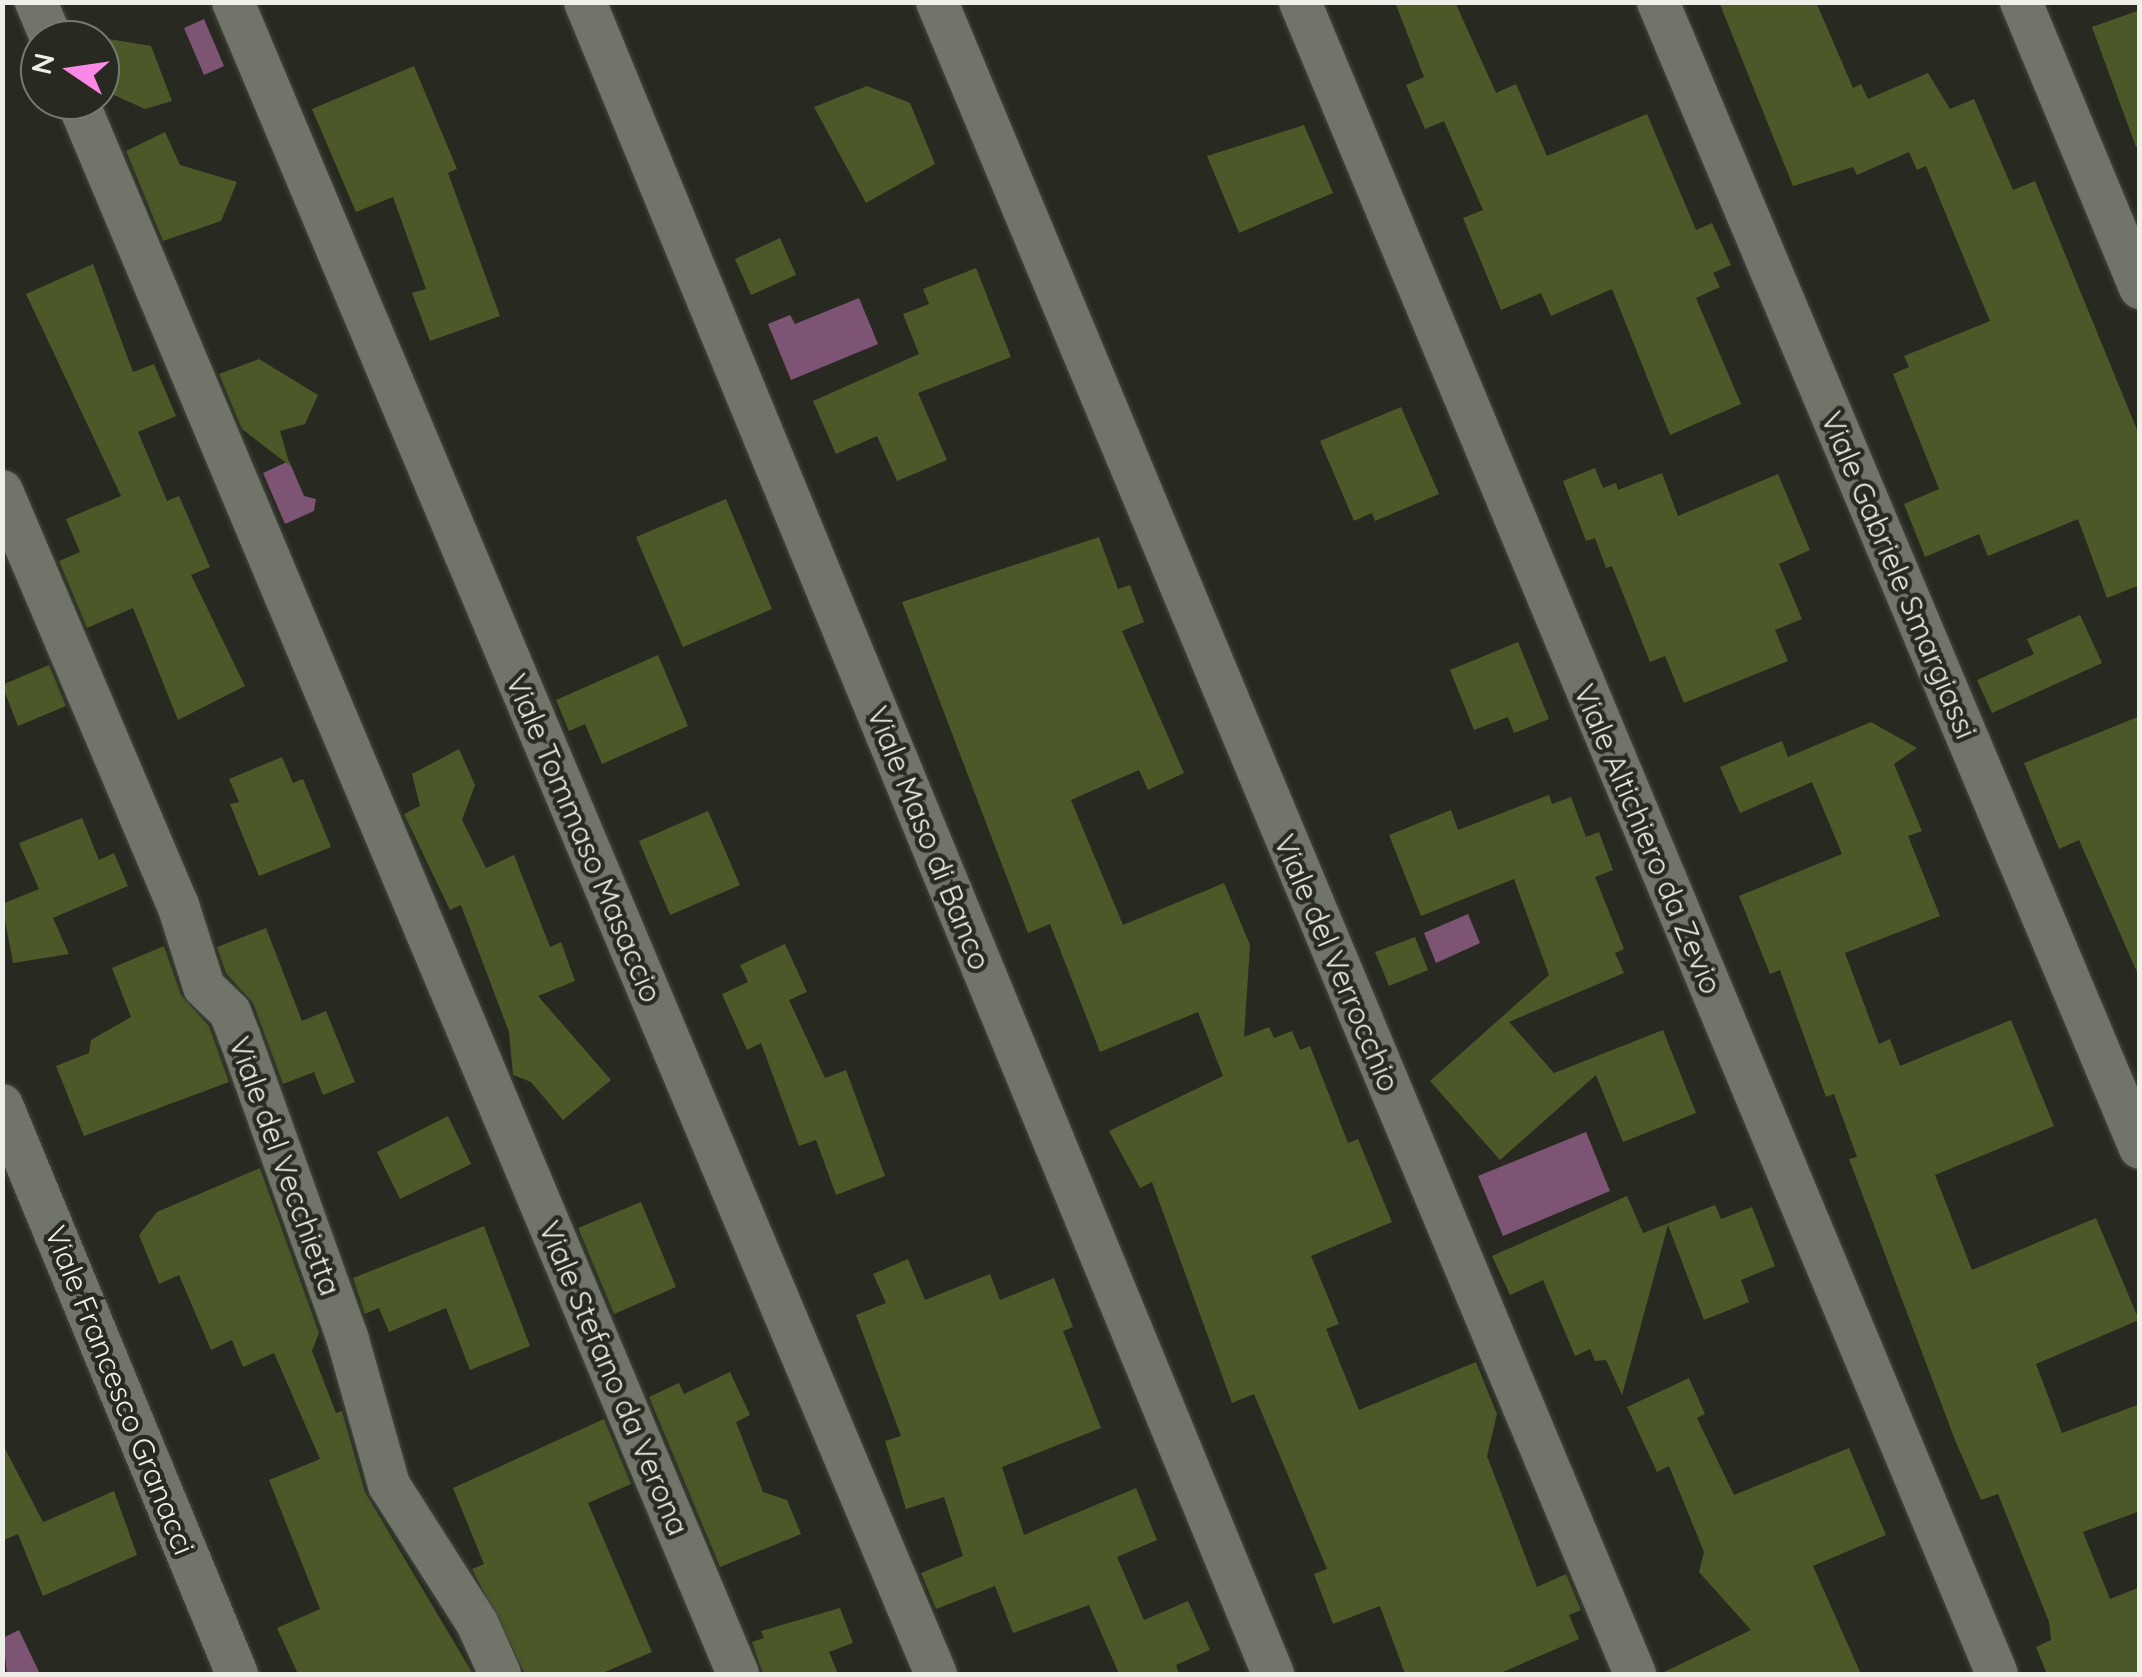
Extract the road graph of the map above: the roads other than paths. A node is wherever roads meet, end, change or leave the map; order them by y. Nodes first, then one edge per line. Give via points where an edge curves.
1 (232, 2) edge
2 (585, 2) edge
3 (937, 2) edge
4 (1300, 2) edge
5 (1658, 2) edge
6 (2021, 2) edge
7 (85, 120) edge
8 (2140, 288) edge
9 (2, 492) edge
10 (2, 1105) edge
11 (2140, 1148) edge
12 (237, 1674) edge
13 (500, 1674) edge
14 (738, 1674) edge
15 (936, 1674) edge
16 (1272, 1674) edge
17 (1634, 1674) edge
18 (1997, 1674) edge

1 - 15 street, Viale Tommaso Masaccio
2 - 16 street, Viale Maso di Banco
3 - 17 street, Viale del Verrocchio
4 - 18 street, Viale Altichiero da Zevio
5 - 11 street, Viale Gabriele Smargiassi
6 - 8 street
7 - 14 street, Viale Stefano da Verona
9 - 13 street, Viale del Vecchietta via 178,905 204,987 230,1012 348,1340 389,1485 477,1623
10 - 12 street, Viale Francesco Granacci

